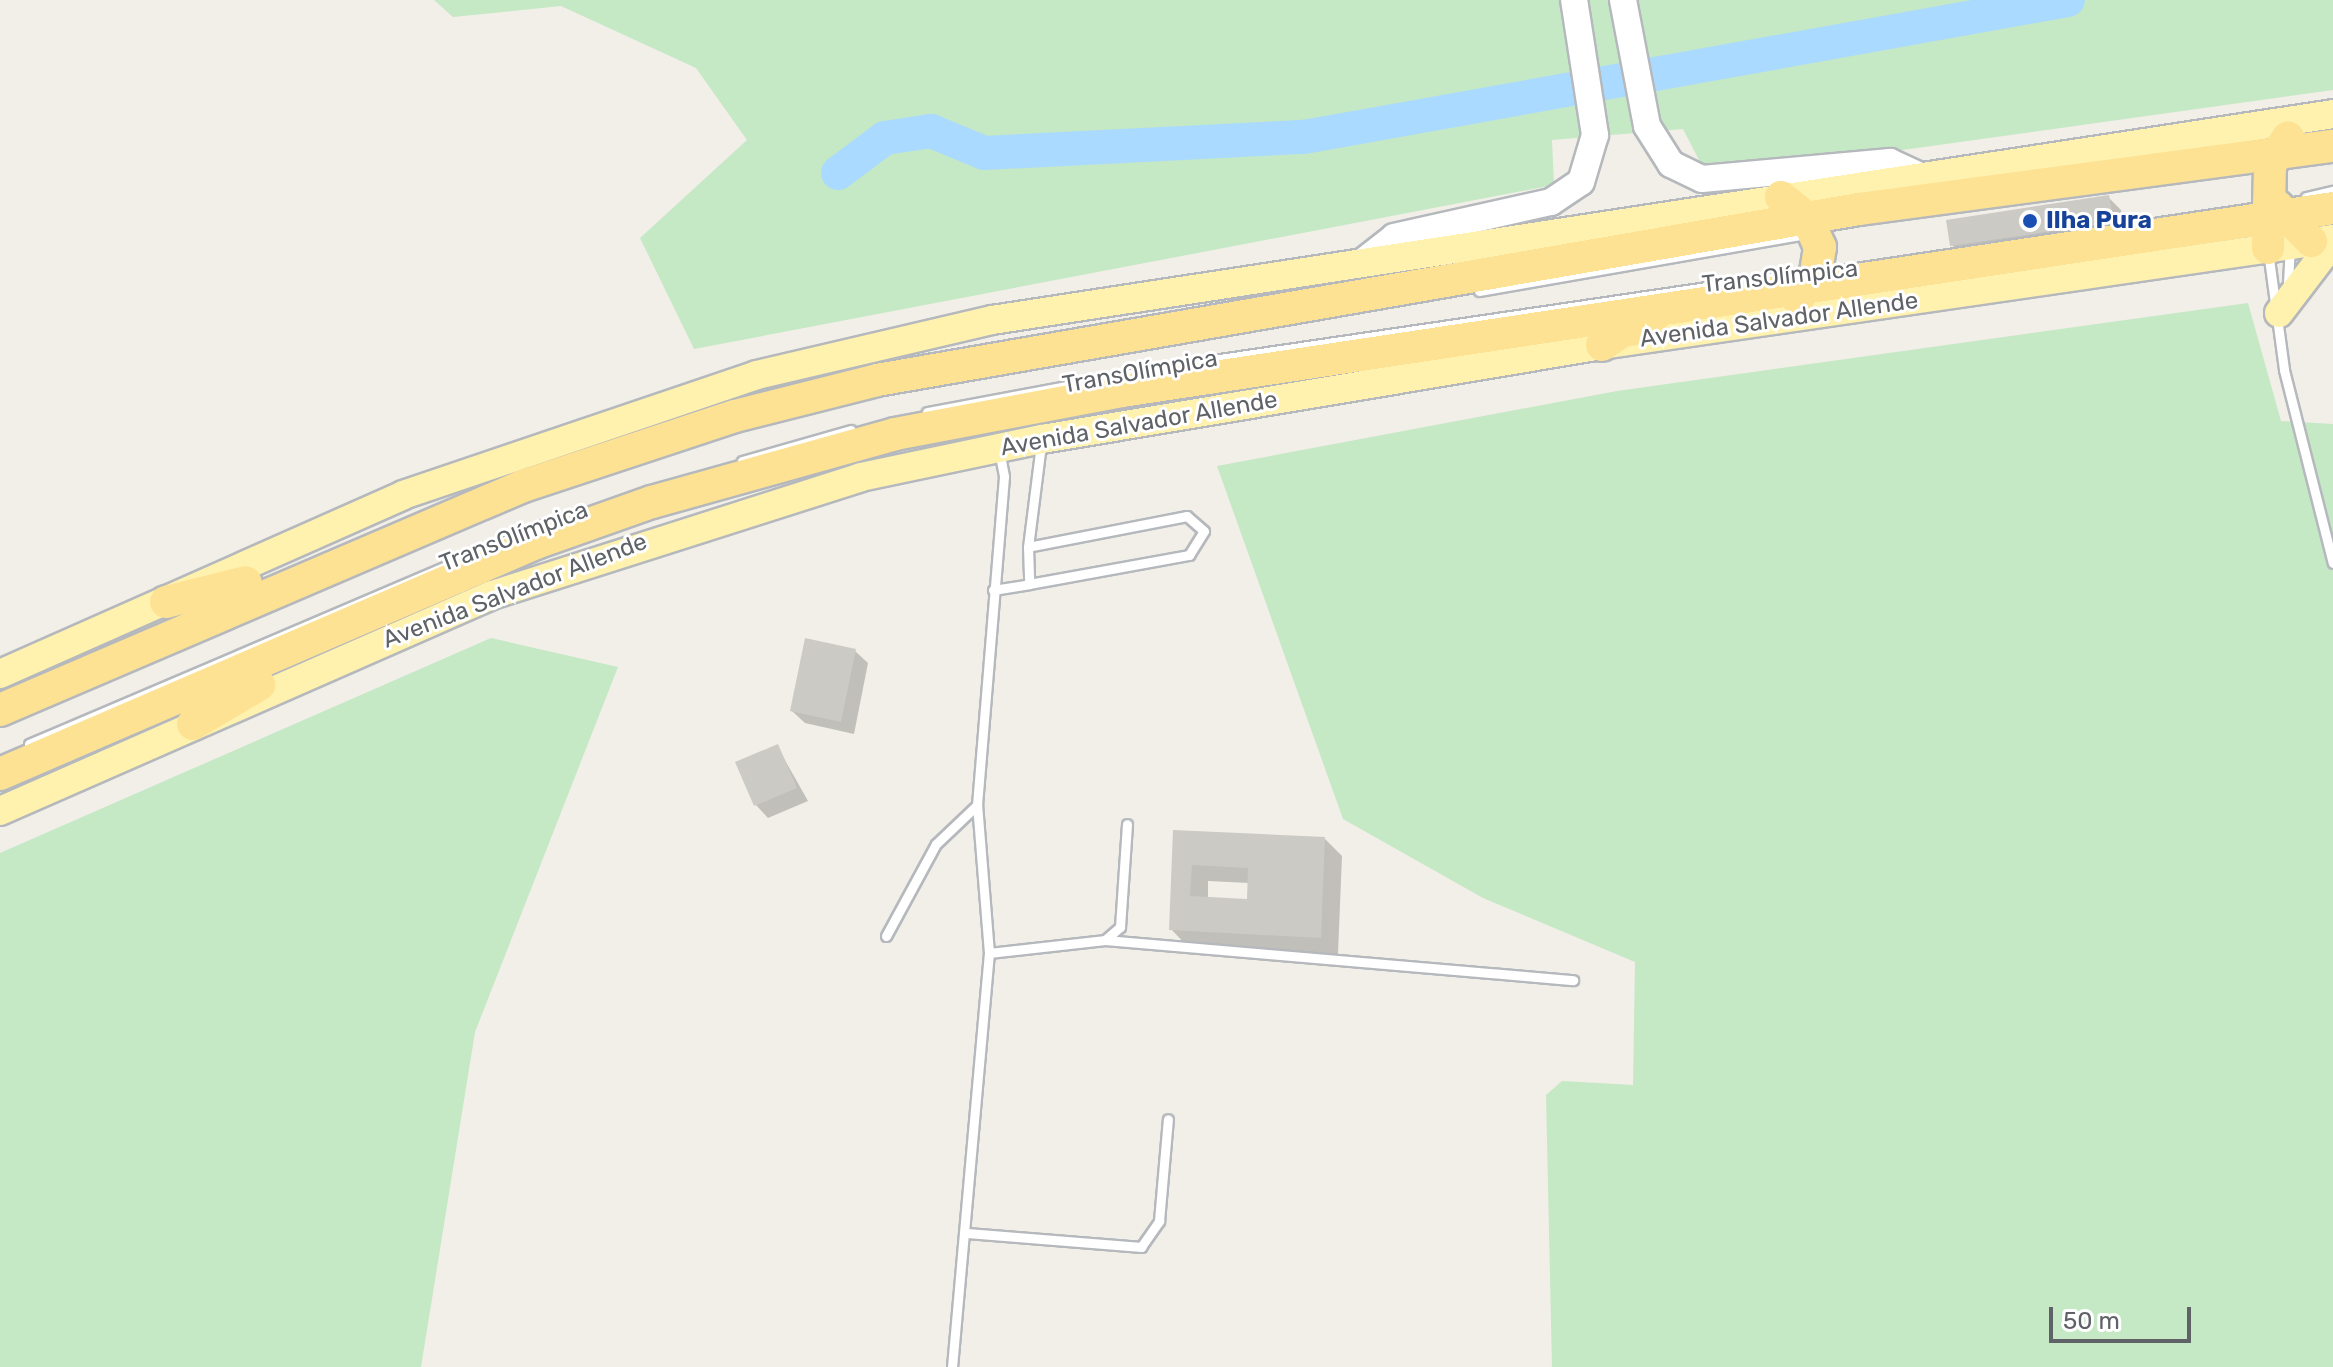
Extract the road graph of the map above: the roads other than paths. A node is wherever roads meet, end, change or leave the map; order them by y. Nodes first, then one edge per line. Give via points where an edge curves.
1 (1574, 0) edge
2 (1623, 0) edge
3 (2333, 114) edge
4 (2333, 126) edge
5 (2333, 146) edge
6 (2333, 160) edge
7 (1918, 175) junction
8 (2333, 191) edge
9 (1781, 197) junction
10 (2333, 208) edge
11 (2276, 209) edge
12 (1868, 223) dead end
13 (1812, 225) junction
14 (1854, 225) dead end
15 (1365, 260) junction
16 (1812, 280) junction
17 (1460, 294) dead end
18 (1445, 296) dead end
19 (2279, 313) junction
20 (1602, 345) junction
21 (895, 392) dead end
22 (916, 414) dead end
23 (863, 427) dead end
24 (1042, 439) junction
25 (998, 448) junction
26 (676, 451) dead end
27 (722, 466) dead end
28 (692, 475) dead end
29 (633, 493) dead end
30 (566, 516) dead end
31 (437, 519) junction
32 (536, 543) junction
33 (1028, 547) junction
34 (2333, 563) edge
35 (1029, 584) junction
36 (993, 590) junction
37 (166, 602) junction
38 (0, 674) edge
39 (0, 710) edge
40 (193, 724) junction
41 (0, 726) edge
42 (8, 762) edge
43 (977, 805) junction
44 (0, 811) edge
45 (1127, 824) dead end
46 (886, 936) dead end
47 (1105, 940) junction
48 (989, 953) junction
49 (1573, 980) dead end
50 (1168, 1119) dead end
51 (967, 1233) junction
52 (952, 1367) edge

1 - 15 street via 1595,143 1581,182 1551,202 1394,237
2 - 7 street via 1650,134 1671,164 1702,179 1890,162
3 - 7 main road
4 - 11 highway via 2300,130
5 - 11 highway, Avenida Salvador Allende
6 - 11 lane, TransOlímpica
7 - 9 main road
8 - 11 lane, TransOlímpica
9 - 13 highway
9 - 15 main road
10 - 11 highway, Avenida Salvador Allende
11 - 12 lane, TransOlímpica
11 - 13 highway, Avenida Salvador Allende
11 - 16 highway, Avenida Salvador Allende
11 - 19 main road
11 - 19 lane
11 - 19 lane via 2292,272
11 - 20 main road, Avenida Salvador Allende
13 - 14 lane, TransOlímpica
13 - 16 highway
13 - 17 lane, TransOlímpica
13 - 31 highway, Avenida Salvador Allende via 877,380 735,416
15 - 37 main road via 992,320 757,375 403,495
16 - 20 highway via 1787,306 1623,331
16 - 22 lane, TransOlímpica via 1268,351
16 - 32 highway, Avenida Salvador Allende via 976,417 748,473
18 - 21 lane, TransOlímpica via 1180,336
19 - 34 lane via 2284,370
20 - 24 main road, Avenida Salvador Allende
23 - 27 lane
24 - 25 main road, Avenida Salvador Allende
24 - 33 lane via 1032,474
25 - 36 lane via 1004,476
25 - 40 main road, Avenida Salvador Allende via 861,477 628,546 492,595
26 - 41 lane, TransOlímpica via 431,538
28 - 29 lane
30 - 42 lane, TransOlímpica
31 - 37 highway via 419,517 211,595
31 - 39 highway, Avenida Salvador Allende
32 - 40 highway via 520,561 224,702
32 - 42 highway, Avenida Salvador Allende
33 - 35 lane
33 - 35 lane via 1187,516 1204,531 1189,555
35 - 36 lane
36 - 43 lane
37 - 38 main road
40 - 44 main road, Avenida Salvador Allende
43 - 46 lane via 936,844
43 - 48 lane
45 - 47 lane via 1126,910
47 - 48 lane
47 - 49 lane
48 - 51 lane
50 - 51 lane via 1159,1221 1141,1247
51 - 52 lane

